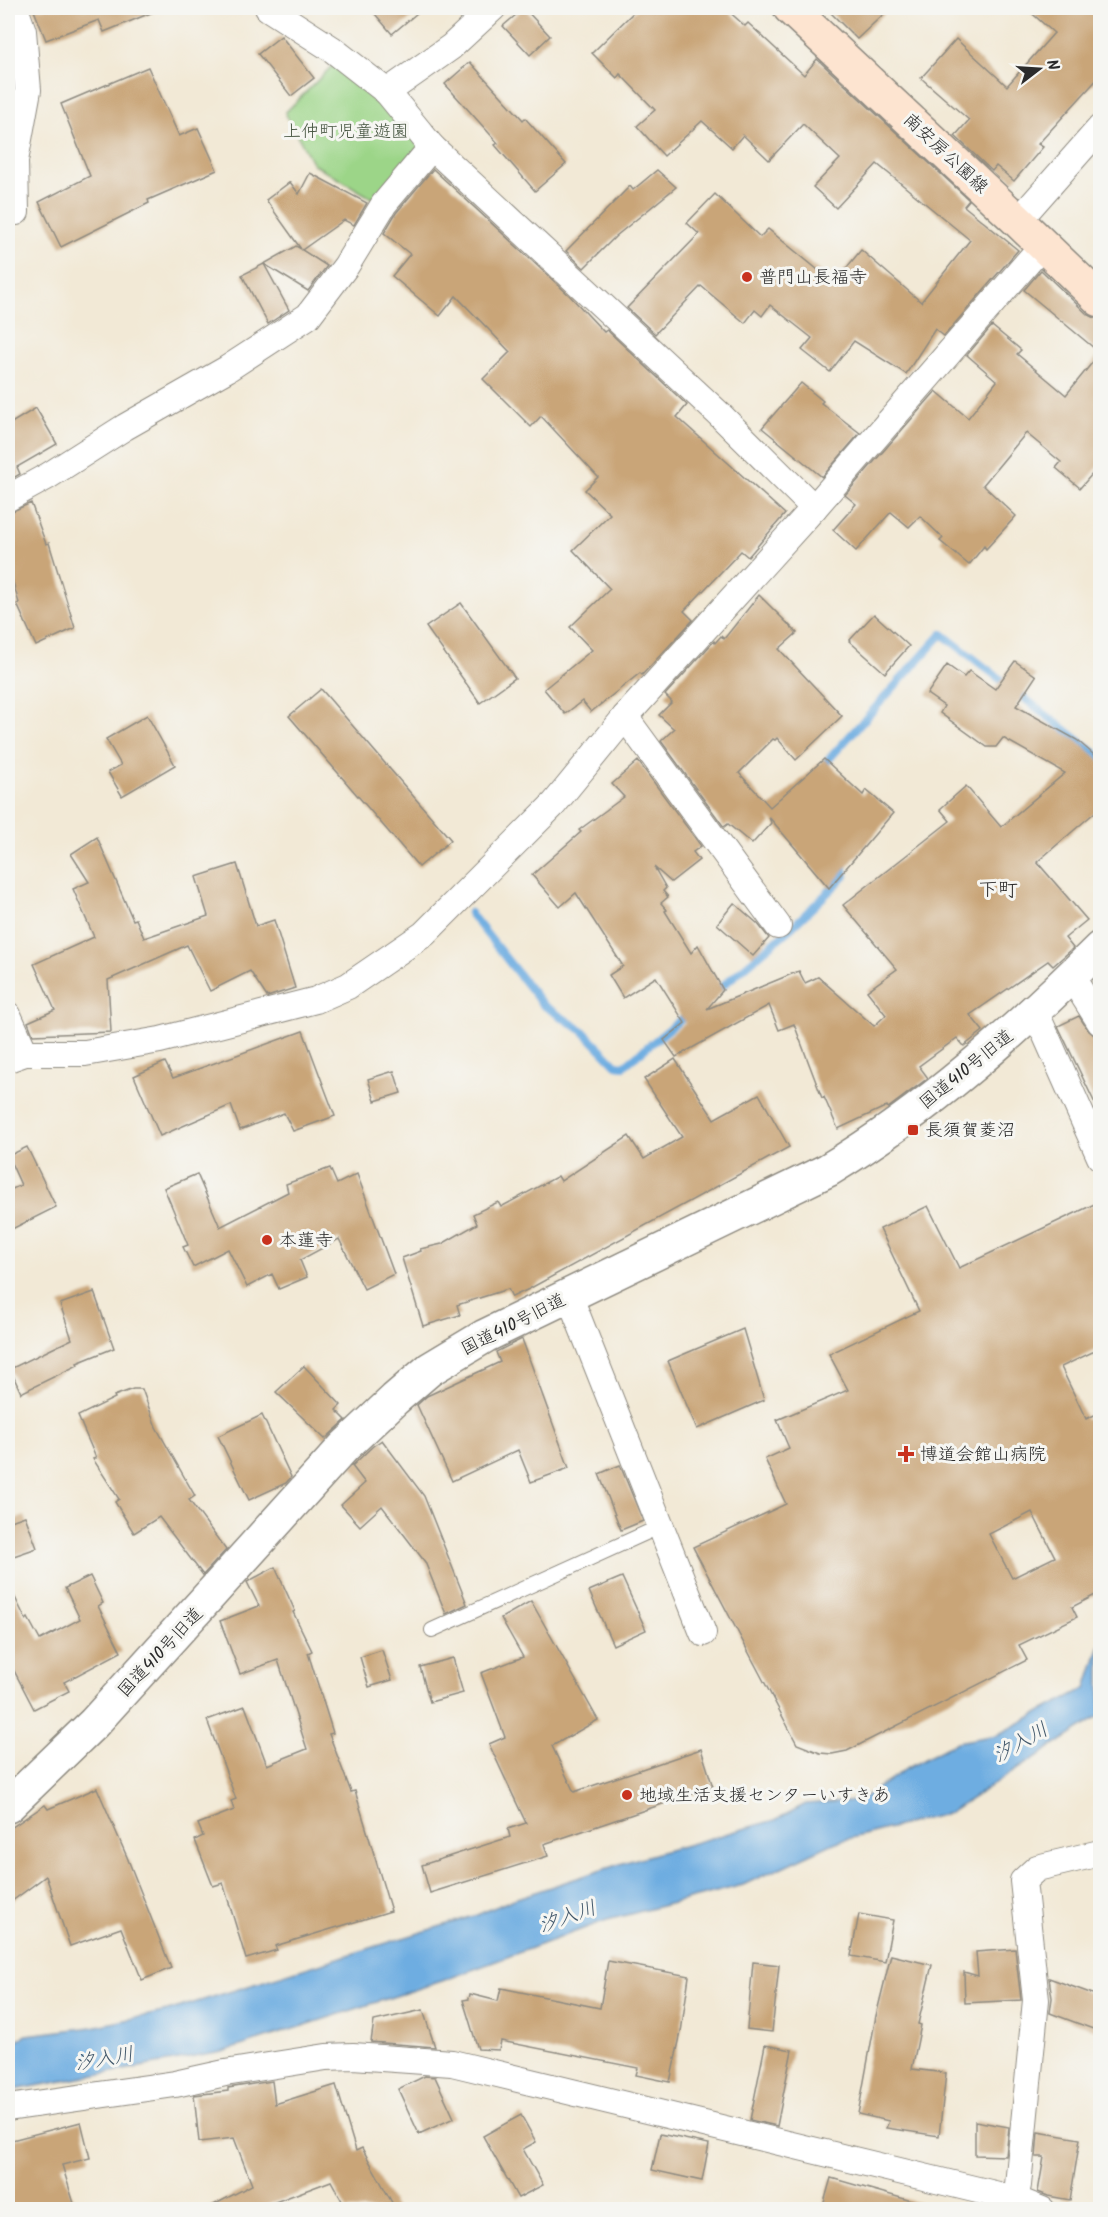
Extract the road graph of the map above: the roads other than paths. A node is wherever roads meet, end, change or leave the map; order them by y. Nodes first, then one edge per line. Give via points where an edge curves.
1 (15, 8) edge
2 (268, 8) edge
3 (494, 8) edge
4 (790, 8) edge
5 (387, 92) junction
6 (1101, 128) edge
7 (432, 147) junction
8 (16, 212) dead end
9 (1018, 221) junction
10 (1042, 246) junction
11 (1101, 300) edge
12 (8, 498) edge
13 (814, 508) junction
14 (625, 717) junction
15 (778, 927) dead end
16 (1101, 948) edge
17 (1071, 976) junction
18 (1035, 1011) junction
19 (8, 1015) edge
20 (1101, 1022) edge
21 (16, 1056) edge
22 (1101, 1157) edge
23 (568, 1295) junction
24 (659, 1527) junction
25 (432, 1630) dead end
26 (703, 1633) dead end
27 (8, 1806) edge
28 (1101, 1853) edge
29 (8, 2108) edge
30 (1015, 2199) junction
31 (1042, 2210) edge

1 - 8 street via 23,31 28,90 15,161
2 - 5 street via 332,49
3 - 5 street via 451,47
4 - 9 main road, 南安房公園線
5 - 7 street
6 - 9 street
7 - 12 street via 384,204 308,316 227,369
7 - 13 street
9 - 10 main road, 南安房公園線
10 - 11 main road, 南安房公園線
10 - 13 street
13 - 14 street
14 - 15 street
14 - 21 street via 554,804 424,934 348,986 316,1000 160,1040 85,1053
16 - 17 street, 国道410号旧道
17 - 18 street, 国道410号旧道
17 - 20 street
18 - 22 street
18 - 23 street, 国道410号旧道 via 1002,1042 870,1145 828,1170
19 - 21 street
23 - 24 street
23 - 27 street, 国道410号旧道 via 485,1336 430,1369 395,1398 344,1447 94,1724
24 - 25 lane
24 - 26 street
28 - 30 street via 1037,1868 1023,1881 1036,2000
29 - 30 street via 326,2057 452,2063
30 - 31 street

